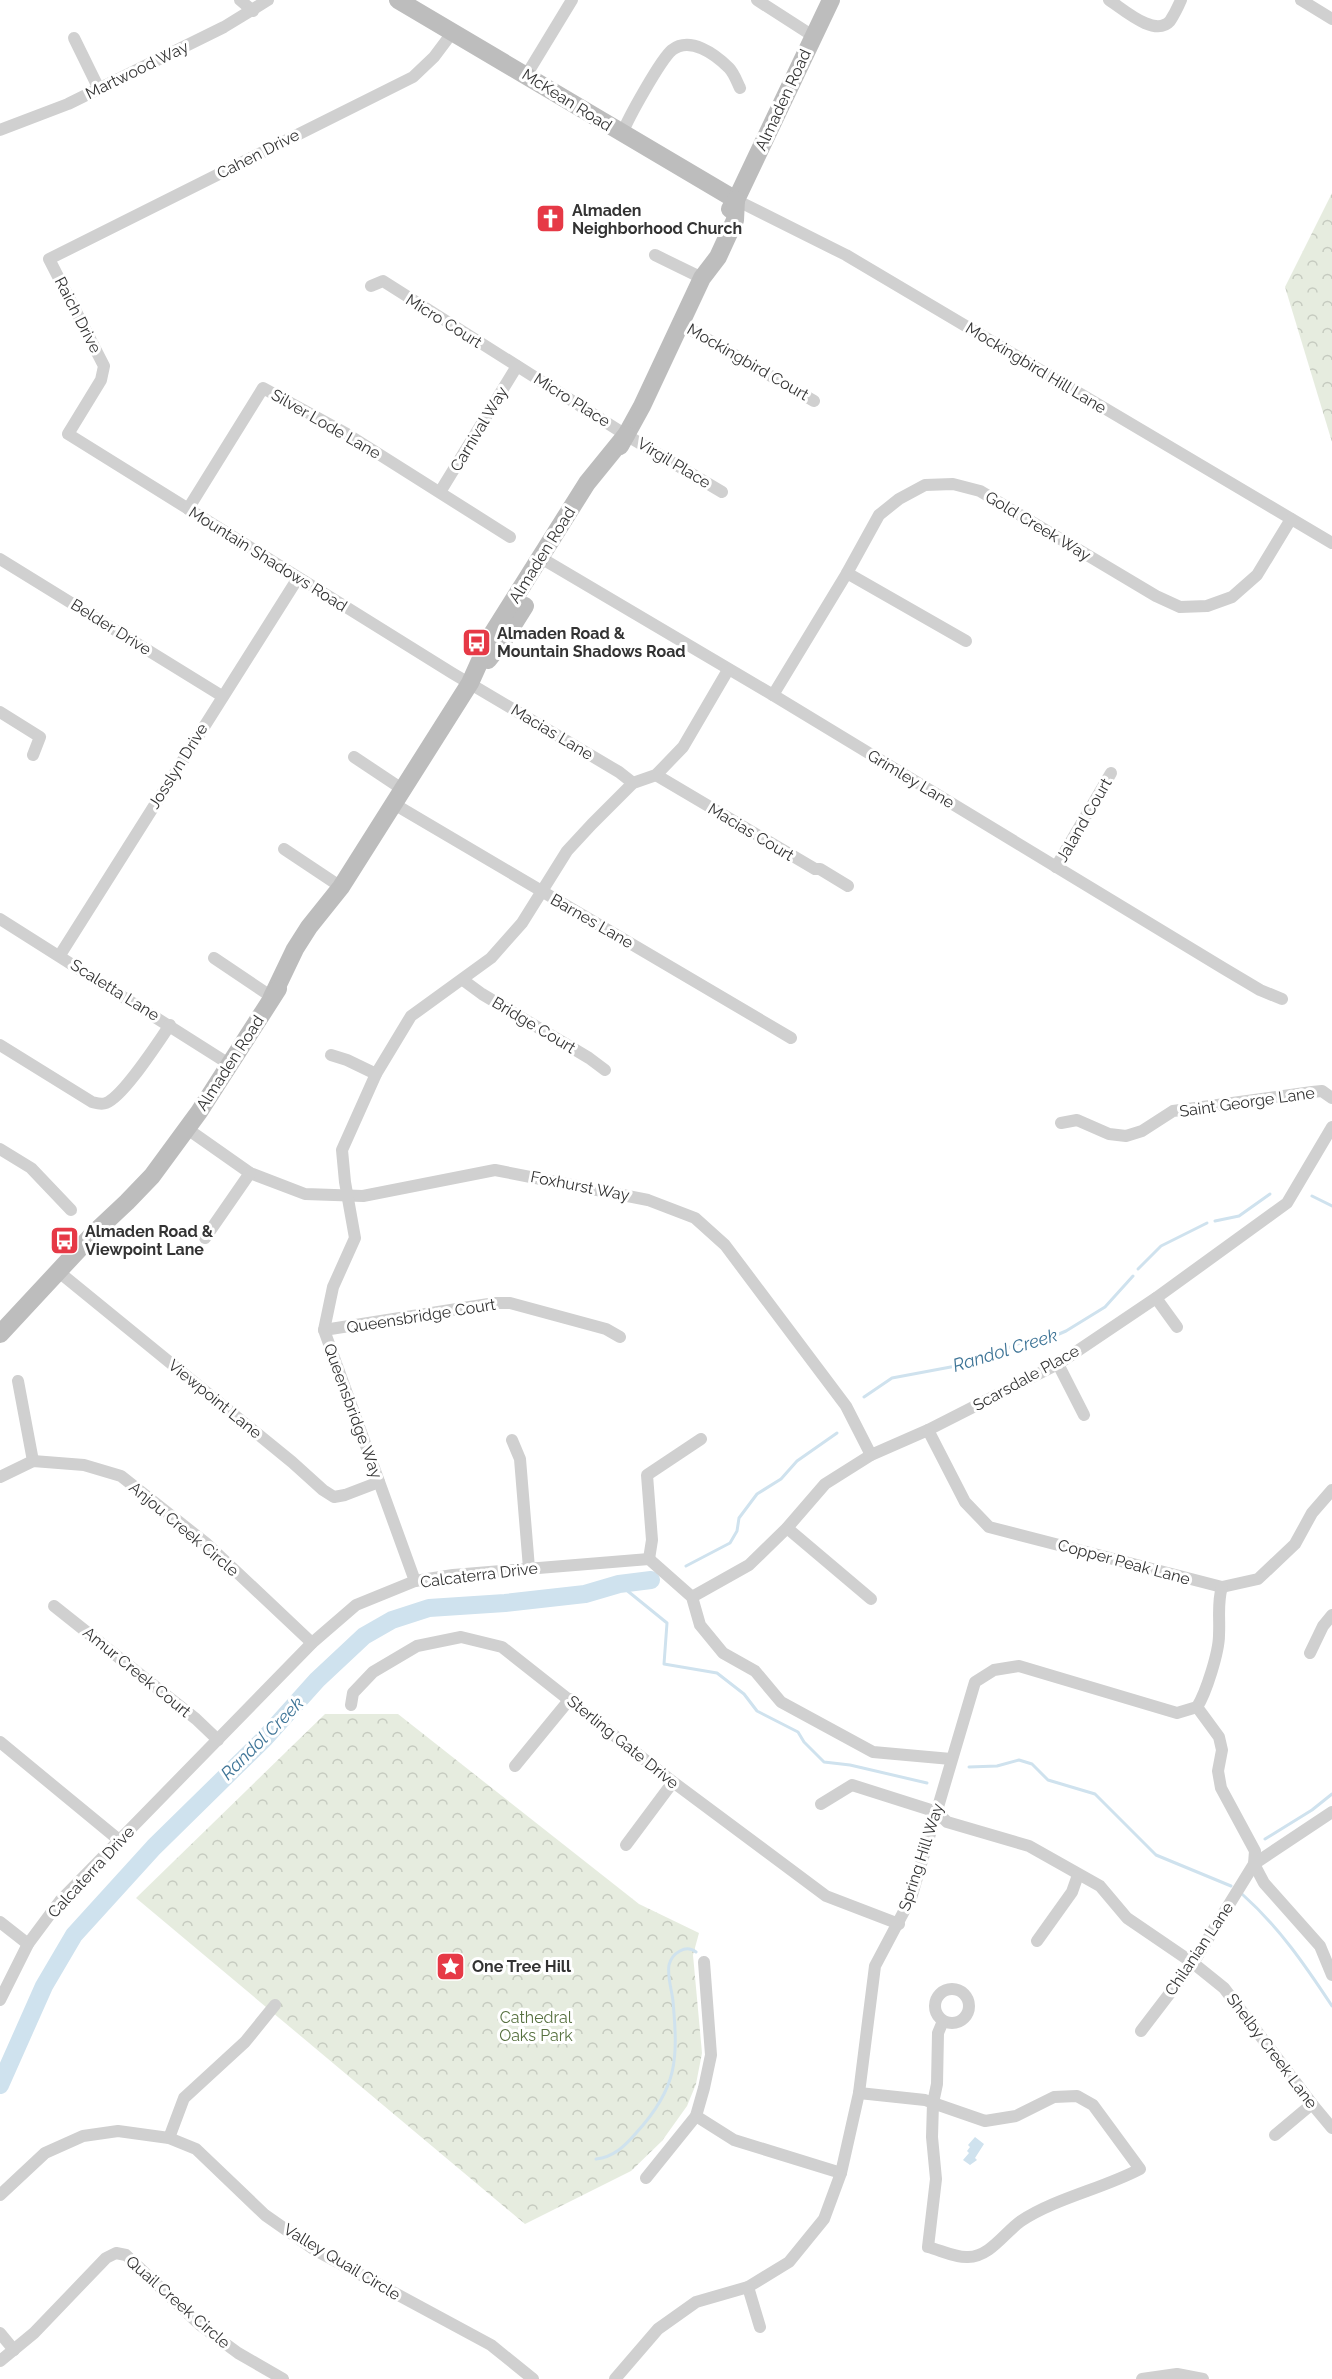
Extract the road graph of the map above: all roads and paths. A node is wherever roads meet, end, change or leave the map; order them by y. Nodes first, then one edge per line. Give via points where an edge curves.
1 (240, 0) edge
2 (268, 0) edge
3 (398, 0) edge
4 (572, 0) edge
5 (757, 0) edge
6 (831, 0) edge
7 (1109, 0) edge
8 (1181, 0) edge
9 (1301, 0) edge
10 (253, 11) junction
11 (1332, 19) edge
12 (452, 33) junction
13 (813, 36) junction
14 (74, 38) dead end
15 (526, 74) junction
16 (740, 88) dead end
17 (99, 89) junction
18 (0, 130) edge
19 (622, 134) junction
20 (736, 200) junction
21 (655, 255) dead end
22 (49, 259) joint
23 (702, 278) junction
24 (371, 286) dead end
25 (681, 324) junction
26 (517, 366) junction
27 (814, 401) dead end
28 (68, 434) joint
29 (626, 435) junction
30 (440, 492) junction
31 (722, 492) dead end
32 (188, 509) junction
33 (1291, 519) junction
34 (510, 537) dead end
35 (1332, 543) edge
36 (0, 559) edge
37 (546, 561) junction
38 (847, 573) junction
39 (298, 578) junction
40 (966, 641) dead end
41 (728, 670) junction
42 (470, 683) junction
43 (773, 695) junction
44 (222, 696) junction
45 (0, 711) edge
46 (33, 754) dead end
47 (354, 757) dead end
48 (1111, 773) dead end
49 (656, 775) junction
50 (633, 783) junction
51 (398, 796) junction
52 (284, 849) dead end
53 (1056, 867) junction
54 (848, 886) dead end
55 (341, 887) junction
56 (542, 892) junction
57 (0, 919) edge
58 (60, 955) junction
59 (214, 958) dead end
60 (463, 980) junction
61 (272, 997) junction
62 (1282, 999) dead end
63 (170, 1025) junction
64 (791, 1038) dead end
65 (0, 1045) edge
66 (331, 1055) dead end
67 (230, 1064) junction
68 (605, 1070) dead end
69 (376, 1074) junction
70 (1332, 1098) edge
71 (1061, 1123) dead end
72 (1332, 1127) edge
73 (186, 1128) junction
74 (0, 1149) edge
75 (250, 1173) junction
76 (347, 1196) junction
77 (71, 1210) dead end
78 (206, 1238) dead end
79 (59, 1272) junction
80 (1156, 1298) junction
81 (1177, 1327) dead end
82 (324, 1330) junction
83 (0, 1334) edge
84 (620, 1337) dead end
85 (1058, 1364) junction
86 (18, 1381) dead end
87 (1084, 1416) dead end
88 (928, 1430) junction
89 (701, 1439) dead end
90 (512, 1440) dead end
91 (871, 1455) junction
92 (33, 1461) junction
93 (0, 1477) edge
94 (379, 1482) junction
95 (1332, 1491) edge
96 (787, 1528) junction
97 (649, 1559) junction
98 (529, 1568) junction
99 (415, 1581) junction
100 (1222, 1587) junction
101 (692, 1597) junction
102 (872, 1599) dead end
103 (54, 1606) dead end
104 (1332, 1615) edge
105 (312, 1643) junction
106 (1310, 1653) dead end
107 (570, 1699) junction
108 (351, 1705) dead end
109 (1197, 1707) junction
110 (218, 1740) junction
111 (0, 1742) edge
112 (951, 1759) junction
113 (514, 1766) dead end
114 (673, 1782) junction
115 (821, 1804) dead end
116 (937, 1812) junction
117 (1332, 1812) edge
118 (119, 1840) junction
119 (626, 1845) dead end
120 (1254, 1864) junction
121 (1078, 1875) junction
122 (0, 1922) edge
123 (899, 1924) junction
124 (1037, 1941) dead end
125 (28, 1944) junction
126 (704, 1962) dead end
127 (1193, 1963) junction
128 (1332, 1975) edge
129 (0, 2000) edge
130 (275, 2005) dead end
131 (943, 2021) dead end
132 (1141, 2031) dead end
133 (859, 2093) junction
134 (933, 2103) junction
135 (1312, 2104) junction
136 (696, 2116) junction
137 (1332, 2128) edge
138 (1275, 2135) dead end
139 (169, 2138) junction
140 (841, 2173) junction
141 (646, 2178) dead end
142 (0, 2195) edge
143 (748, 2287) junction
144 (760, 2327) dead end
145 (0, 2333) edge
146 (14, 2350) junction
147 (1, 2358) edge
148 (283, 2379) edge
149 (533, 2379) edge
150 (615, 2379) edge
151 (1142, 2379) edge
152 (1203, 2379) edge

1 - 10 street
2 - 10 street, Martwood Way
3 - 12 street, McKean Road
4 - 15 street
5 - 13 street
6 - 13 street, Almaden Road
7 - 8 street via 1151,27 1169,22
9 - 11 street
10 - 17 street, Martwood Way
12 - 15 street, McKean Road
12 - 22 street, Cahen Drive via 435,57 413,77
13 - 20 street, Almaden Road
14 - 17 street
15 - 19 street, McKean Road
16 - 19 street via 730,69 697,46 684,45 671,51 629,116
17 - 18 street, Martwood Way
19 - 20 street, McKean Road
20 - 23 street, Almaden Road via 735,220 718,257
20 - 33 street, Mockingbird Hill Lane via 846,255
21 - 23 street
22 - 28 street, Raich Drive via 104,366 101,380
23 - 25 street, Almaden Road
24 - 26 street, Micro Court via 383,281
25 - 27 street, Mockingbird Court
25 - 29 street, Almaden Road
26 - 29 street, Micro Place
26 - 30 street, Carnival Way
28 - 32 street, Mountain Shadows Road
29 - 31 street, Virgil Place
29 - 37 street, Almaden Road via 598,488
30 - 32 street, Silver Lode Lane via 263,388
30 - 34 street, Silver Lode Lane
32 - 39 street, Mountain Shadows Road
33 - 35 street, Mockingbird Hill Lane
33 - 38 street, Gold Creek Way via 1257,574 1232,597 1208,606 1180,607 980,491 953,484 925,485 879,515
36 - 44 street, Belder Drive
37 - 41 street, Grimley Lane
37 - 42 street, Almaden Road via 503,641
38 - 40 street
38 - 43 street, Gold Creek Way
39 - 42 street, Mountain Shadows Road
39 - 44 street, Josslyn Drive
41 - 43 street, Grimley Lane
41 - 49 street, Queensbridge Way via 683,747
42 - 50 street, Macias Lane
42 - 51 street, Almaden Road
43 - 53 street, Grimley Lane
44 - 58 street, Josslyn Drive
45 - 46 street via 40,736
47 - 51 street, Barnes Lane
48 - 53 street, Jaland Court
49 - 50 street, Queensbridge Way
49 - 54 street, Macias Court
50 - 56 street, Queensbridge Way via 567,851
51 - 55 street, Almaden Road
51 - 56 street, Barnes Lane
52 - 55 street
53 - 62 street, Grimley Lane via 1260,990
55 - 61 street, Almaden Road via 295,949
56 - 60 street, Queensbridge Way via 522,923 491,958
56 - 64 street, Barnes Lane
57 - 58 street, Scaletta Lane
58 - 63 street, Scaletta Lane
59 - 61 street
60 - 68 street, Bridge Court
60 - 69 street, Queensbridge Way via 411,1016
61 - 67 street, Almaden Road
63 - 65 street via 145,1063 113,1098 99,1104
63 - 67 street, Scaletta Lane
66 - 69 street
67 - 73 street, Almaden Road
69 - 76 street, Queensbridge Way via 342,1150
70 - 71 street, Saint George Lane via 1322,1091 1173,1111 1142,1131 1126,1136 1109,1134 1077,1120
72 - 80 street, Scarsdale Place via 1287,1203
73 - 75 street, Foxhurst Way
73 - 79 street, Almaden Road via 152,1176
74 - 77 street via 31,1168
75 - 76 street, Foxhurst Way via 305,1194
75 - 78 street
76 - 82 street, Queensbridge Way via 355,1238 333,1287
76 - 91 street, Foxhurst Way via 495,1170 648,1200 695,1218 725,1245 846,1406
79 - 83 street, Almaden Road
79 - 94 street, Viewpoint Lane via 322,1490 334,1497
80 - 81 street
80 - 85 street, Scarsdale Place
82 - 84 street, Queensbridge Court via 510,1303 606,1329
82 - 94 street, Queensbridge Way
85 - 87 street
85 - 88 street, Scarsdale Place
86 - 92 street
88 - 91 street, Scarsdale Place
88 - 100 street, Copper Peak Lane via 965,1502 989,1527
89 - 97 street via 647,1475 652,1540
90 - 98 street via 520,1459
91 - 96 street, Scarsdale Place via 825,1484
92 - 93 street
92 - 105 street, Anjou Creek Circle via 84,1465 121,1476 207,1544
94 - 99 street, Queensbridge Way
95 - 100 street, Copper Peak Lane via 1312,1513 1295,1544 1258,1579
96 - 101 street, Scarsdale Place via 749,1565
96 - 102 street
97 - 98 street, Calcaterra Drive
97 - 101 street
98 - 99 street, Calcaterra Drive
99 - 105 street, Calcaterra Drive via 356,1605
100 - 109 street via 1218,1600 1220,1638 1204,1697
101 - 112 street via 700,1625 723,1653 755,1671 781,1702 873,1752
103 - 110 street, Amur Creek Court
104 - 106 street
105 - 110 street, Calcaterra Drive
107 - 108 street, Sterling Gate Drive via 502,1647 461,1637 417,1646 373,1672 353,1693
107 - 113 street
107 - 114 street, Sterling Gate Drive
109 - 112 street, Spring Hill Way via 1177,1713 1019,1666 994,1670 975,1682
109 - 120 street via 1219,1737 1221,1788 1255,1851
110 - 118 street, Calcaterra Drive
111 - 118 street
112 - 116 street, Spring Hill Way
114 - 119 street
114 - 123 street, Sterling Gate Drive via 826,1896
115 - 116 street, Shelby Creek Lane via 852,1785
116 - 121 street, Shelby Creek Lane via 947,1822 1029,1846
116 - 123 street, Spring Hill Way via 911,1898
117 - 120 street
118 - 125 street, Calcaterra Drive via 60,1901
120 - 127 street, Chilanian Lane
120 - 128 street via 1264,1883 1320,1946
121 - 124 street via 1072,1892
121 - 127 street, Shelby Creek Lane via 1100,1886 1127,1918 1146,1933
122 - 125 street
123 - 133 street, Spring Hill Way via 875,1966
125 - 129 street, Calcaterra Drive
126 - 136 street via 711,2055
127 - 132 street, Chilanian Lane
127 - 135 street, Shelby Creek Lane via 1224,1988
130 - 139 street via 245,2042 184,2098
131 - 134 street via 938,2033
133 - 134 street
133 - 140 street, Spring Hill Way
134 - 134 street via 936,2179 928,2247 969,2258 990,2249 1021,2221 1140,2169 1093,2105 1077,2096 1054,2097 1016,2116 985,2121
135 - 137 street, Shelby Creek Lane
135 - 138 street
136 - 140 street via 734,2140
136 - 141 street
139 - 142 street, Valley Quail Circle via 118,2131 83,2136 45,2153
139 - 149 street, Valley Quail Circle via 196,2150 265,2215 315,2250 491,2345
140 - 143 street, Spring Hill Way via 824,2219 789,2262
143 - 144 street
143 - 150 street, Spring Hill Way via 696,2302 658,2329
145 - 146 street
146 - 147 street, Quail Creek Circle
146 - 148 street, Quail Creek Circle via 106,2258 116,2253 126,2255 200,2325
151 - 152 street via 1177,2374

